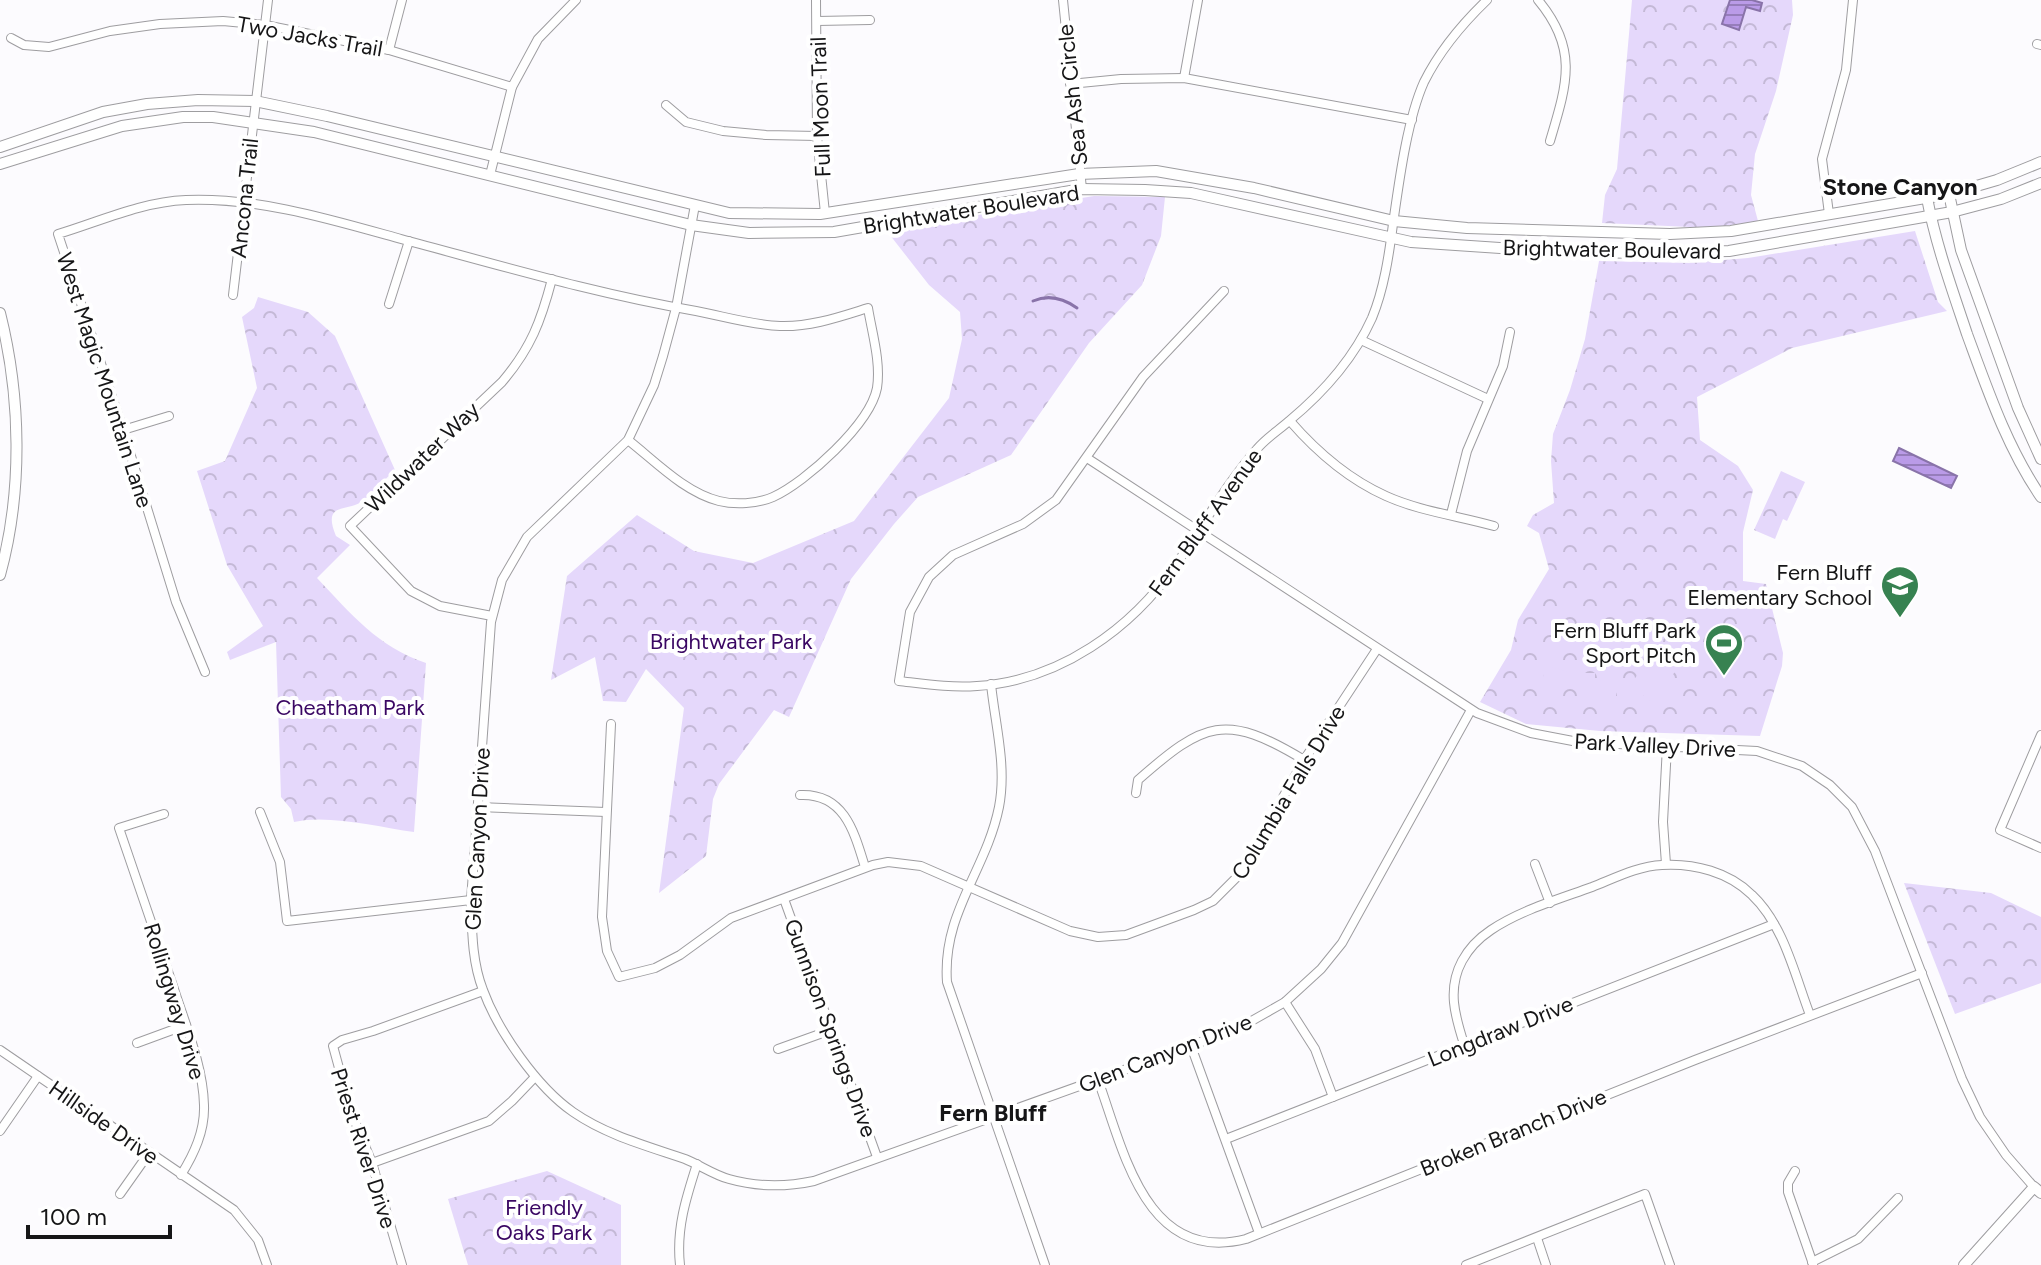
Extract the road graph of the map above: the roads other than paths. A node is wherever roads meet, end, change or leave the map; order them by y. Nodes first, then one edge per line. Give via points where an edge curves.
1 (268, 0) edge
2 (402, 0) edge
3 (576, 0) edge
4 (816, 0) edge
5 (1063, 0) edge
6 (1198, 0) edge
7 (1487, 0) edge
8 (1538, 0) edge
9 (1853, 0) edge
10 (870, 20) dead end
11 (817, 21) junction
12 (265, 25) junction
13 (11, 38) dead end
14 (389, 50) junction
15 (1184, 78) junction
16 (1070, 84) junction
17 (512, 87) junction
18 (255, 101) junction
19 (666, 105) dead end
20 (1412, 120) junction
21 (252, 122) junction
22 (817, 136) junction
23 (27, 138) junction
24 (0, 141) edge
25 (1550, 141) dead end
26 (0, 147) edge
27 (494, 157) junction
28 (2041, 162) edge
29 (0, 164) edge
30 (1079, 174) junction
31 (490, 175) junction
32 (2041, 183) edge
33 (1082, 189) junction
34 (1949, 194) junction
35 (1927, 198) junction
36 (244, 204) junction
37 (695, 205) junction
38 (1952, 212) junction
39 (825, 213) junction
40 (1829, 214) junction
41 (1930, 216) junction
42 (1394, 221) junction
43 (691, 225) junction
44 (1392, 237) junction
45 (409, 241) junction
46 (552, 279) junction
47 (1224, 291) dead end
48 (233, 295) dead end
49 (389, 304) dead end
50 (676, 308) junction
51 (0, 313) edge
52 (1510, 332) dead end
53 (1361, 340) junction
54 (1488, 399) junction
55 (169, 416) dead end
56 (1290, 421) junction
57 (123, 430) junction
58 (628, 440) junction
59 (1087, 458) junction
60 (2041, 459) edge
61 (2041, 497) edge
62 (1451, 514) junction
63 (5, 522) edge
64 (1494, 526) dead end
65 (1199, 530) junction
66 (2, 555) edge
67 (0, 575) edge
68 (492, 616) junction
69 (1377, 649) junction
70 (205, 672) dead end
71 (991, 684) junction
72 (1471, 710) junction
73 (611, 724) dead end
74 (2041, 735) edge
75 (1667, 746) junction
76 (1304, 760) junction
77 (1136, 793) dead end
78 (800, 795) dead end
79 (478, 807) junction
80 (260, 812) dead end
81 (606, 812) junction
82 (164, 814) dead end
83 (2041, 848) edge
84 (1535, 864) dead end
85 (1666, 864) junction
86 (865, 867) junction
87 (969, 887) junction
88 (784, 899) junction
89 (471, 900) junction
90 (1550, 903) junction
91 (1774, 924) junction
92 (1922, 973) junction
93 (483, 991) junction
94 (1285, 1002) junction
95 (1810, 1015) junction
96 (186, 1025) junction
97 (831, 1030) junction
98 (137, 1043) dead end
99 (1464, 1044) junction
100 (1191, 1046) junction
101 (778, 1049) dead end
102 (0, 1050) edge
103 (38, 1076) junction
104 (535, 1077) junction
105 (1098, 1080) junction
106 (1333, 1097) junction
107 (993, 1115) junction
108 (0, 1131) edge
109 (1226, 1139) junction
110 (149, 1153) junction
111 (877, 1157) junction
112 (372, 1163) junction
113 (697, 1164) junction
114 (1795, 1171) dead end
115 (181, 1175) junction
116 (2038, 1190) edge
117 (120, 1194) dead end
118 (1898, 1198) dead end
119 (1259, 1233) junction
120 (1537, 1238) junction
121 (1813, 1264) edge
122 (267, 1265) edge
123 (402, 1265) edge
124 (680, 1265) edge
125 (1045, 1265) edge
126 (1466, 1265) edge
127 (1546, 1265) edge
128 (1670, 1265) edge
129 (1966, 1265) edge

1 - 12 street, Ancona Trail
2 - 14 street
3 - 17 street via 538,39
4 - 11 street, Full Moon Trail
5 - 16 street, Sea Ash Circle
6 - 15 street
7 - 20 street, Fern Bluff Avenue via 1435,63
8 - 25 street via 1559,29 1566,56
9 - 40 street via 1846,70 1822,159
10 - 11 street
11 - 22 street, Full Moon Trail
12 - 13 street, Two Jacks Trail via 160,24 49,47
12 - 14 street, Two Jacks Trail
12 - 18 street, Ancona Trail
14 - 17 street, Two Jacks Trail
15 - 16 street
15 - 20 street
16 - 30 street, Sea Ash Circle
17 - 27 street
18 - 21 street, Ancona Trail
18 - 23 street, Brightwater Boulevard via 147,104 103,112
18 - 27 street, Brightwater Boulevard
19 - 22 street via 686,122 723,131
20 - 42 street, Fern Bluff Avenue
21 - 29 street, Brightwater Boulevard via 183,117 122,126
21 - 31 street, Brightwater Boulevard
21 - 36 street, Ancona Trail
22 - 39 street, Full Moon Trail
23 - 24 street
23 - 26 street, Brightwater Boulevard
27 - 31 street
27 - 37 street, Brightwater Boulevard
28 - 34 street, Brightwater Boulevard
30 - 33 street, Sea Ash Circle
30 - 39 street, Brightwater Boulevard
30 - 42 street, Brightwater Boulevard via 1156,171
31 - 43 street, Brightwater Boulevard
32 - 38 street, Brightwater Boulevard
33 - 43 street, Brightwater Boulevard via 834,232 749,233
33 - 44 street, Brightwater Boulevard via 1191,193
34 - 35 street, Brightwater Boulevard
34 - 38 street
35 - 40 street, Brightwater Boulevard
35 - 41 street
36 - 45 street, West Magic Mountain Lane
36 - 48 street, Ancona Trail
36 - 57 street, West Magic Mountain Lane via 158,202 58,234
37 - 39 street, Brightwater Boulevard via 729,213
37 - 43 street, Glen Canyon Drive
38 - 41 street, Brightwater Boulevard
38 - 60 street via 1961,250
40 - 42 street, Brightwater Boulevard via 1731,231 1670,234
41 - 44 street, Brightwater Boulevard via 1729,251 1546,251
41 - 61 street via 1987,390 2010,445
42 - 44 street, Fern Bluff Avenue
43 - 50 street, Glen Canyon Drive
44 - 53 street, Fern Bluff Avenue via 1380,295
45 - 46 street, West Magic Mountain Lane
45 - 49 street
46 - 50 street, West Magic Mountain Lane
46 - 68 street, Wildwater Way via 540,322 522,358 350,526 411,591 440,606
47 - 59 street via 1143,377
50 - 58 street, Glen Canyon Drive via 654,385
50 - 58 street, West Magic Mountain Lane via 778,326 813,324 868,308 878,367 876,389 867,412 849,434 798,482 771,498 742,504 696,492
51 - 63 street via 16,414 16,457
52 - 54 street
53 - 54 street
53 - 56 street, Fern Bluff Avenue via 1338,374
54 - 62 street
55 - 57 street
56 - 62 street via 1328,460 1373,490
56 - 65 street, Fern Bluff Avenue via 1259,446
57 - 70 street, West Magic Mountain Lane via 176,602
58 - 68 street, Glen Canyon Drive via 527,537 502,580
59 - 65 street, Park Valley Drive
59 - 71 street, Fern Bluff Avenue via 1044,511 953,555 929,577 910,612 899,681
62 - 64 street
63 - 66 street
65 - 69 street, Park Valley Drive
65 - 71 street, Fern Bluff Avenue via 1163,583 1106,638 1041,672
66 - 67 street
68 - 79 street, Glen Canyon Drive
69 - 72 street, Park Valley Drive
69 - 76 street, Columbia Falls Drive
71 - 87 street via 1000,797
72 - 75 street, Park Valley Drive via 1554,738
72 - 94 street, Glen Canyon Drive via 1342,943
73 - 81 street, Columbia Falls Drive
74 - 83 street via 2000,830
75 - 85 street
75 - 92 street, Park Valley Drive via 1772,754 1816,774 1841,795 1870,839
76 - 77 street via 1259,735 1206,732 1174,748 1138,780
76 - 87 street, Columbia Falls Drive via 1239,875 1225,892 1194,910 1126,935 1098,937 1070,931
78 - 86 street via 821,796 838,808
79 - 81 street
79 - 89 street, Glen Canyon Drive
80 - 89 street via 280,862 287,921
81 - 88 street, Columbia Falls Drive via 602,917 607,951 619,977 655,968 731,918
82 - 96 street, Rollingway Drive via 119,828
84 - 90 street
85 - 90 street via 1623,874
85 - 91 street via 1699,867 1734,881 1753,895
86 - 87 street, Columbia Falls Drive via 915,864
86 - 88 street, Columbia Falls Drive
87 - 107 street via 948,936 947,982
88 - 97 street, Gunnison Springs Drive
89 - 93 street, Glen Canyon Drive via 472,946
90 - 99 street via 1500,924 1468,951 1454,991 1454,1013
91 - 95 street
91 - 99 street, Longdraw Drive
92 - 95 street, Broken Branch Drive
92 - 116 street, Park Valley Drive via 1980,1117
93 - 104 street, Glen Canyon Drive
93 - 112 street, Priest River Drive via 333,1046
94 - 100 street, Glen Canyon Drive
94 - 106 street via 1315,1049
95 - 119 street, Broken Branch Drive
96 - 98 street
96 - 115 street, Rollingway Drive via 204,1104 197,1146
97 - 101 street
97 - 111 street, Gunnison Springs Drive
99 - 106 street, Longdraw Drive
100 - 105 street, Glen Canyon Drive
100 - 109 street
102 - 103 street, Hillside Drive
103 - 108 street
103 - 110 street, Hillside Drive
104 - 112 street via 489,1121
104 - 113 street, Glen Canyon Drive via 572,1111 611,1132
105 - 107 street, Glen Canyon Drive
105 - 119 street, Broken Branch Drive via 1153,1214 1196,1240 1224,1243
106 - 109 street, Longdraw Drive
107 - 111 street, Glen Canyon Drive
107 - 125 street
109 - 119 street
110 - 115 street, Hillside Drive
110 - 117 street
111 - 113 street, Glen Canyon Drive via 814,1181 783,1186 728,1179
112 - 123 street, Priest River Drive
113 - 124 street via 681,1213
114 - 121 street via 1788,1192
115 - 122 street, Hillside Drive via 245,1221
116 - 129 street
118 - 121 street via 1858,1239
120 - 126 street
120 - 127 street
120 - 128 street via 1645,1194

